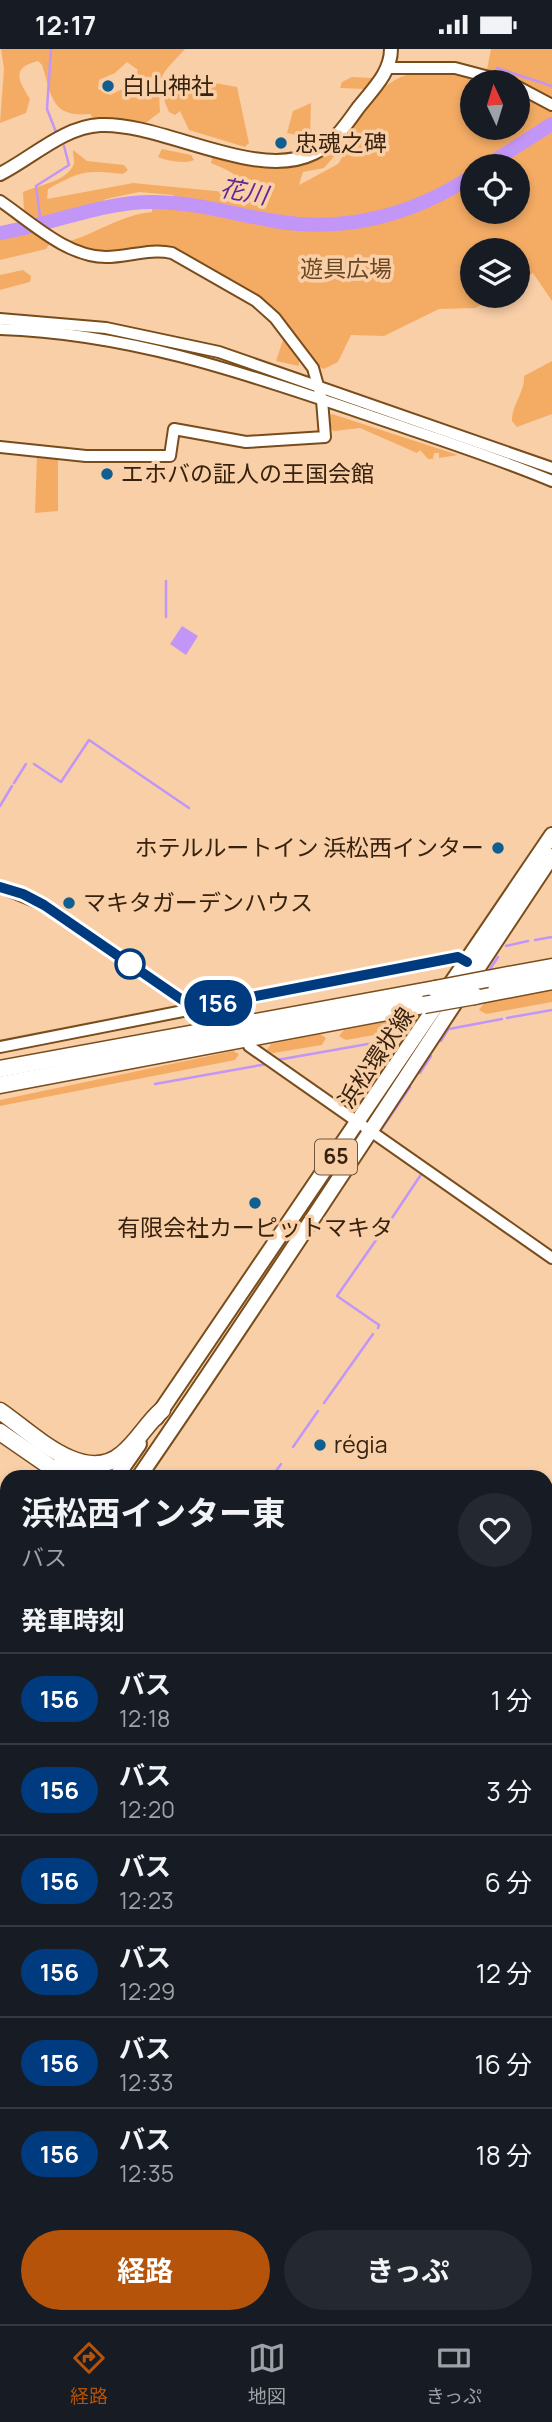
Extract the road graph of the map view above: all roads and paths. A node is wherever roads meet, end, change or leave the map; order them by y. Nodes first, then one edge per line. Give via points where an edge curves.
1 (391, 49) edge
2 (388, 68) junction
3 (462, 70) edge
4 (530, 94) edge
5 (552, 106) edge
6 (0, 174) edge
7 (0, 201) edge
8 (0, 319) edge
9 (0, 329) edge
10 (318, 385) junction
11 (322, 400) junction
12 (0, 447) edge
13 (552, 468) edge
14 (552, 481) edge
15 (552, 835) edge
16 (552, 856) edge
17 (0, 887) edge
18 (467, 962) junction
19 (552, 967) edge
20 (552, 981) edge
21 (194, 1008) junction
22 (211, 1019) dead end
23 (249, 1046) dead end
24 (0, 1047) edge
25 (141, 1059) junction
26 (0, 1069) edge
27 (0, 1085) edge
28 (0, 1091) edge
29 (364, 1127) junction
30 (552, 1258) edge
31 (162, 1410) junction
32 (0, 1411) edge
33 (0, 1419) edge
34 (0, 1432) edge
35 (40, 1459) junction
36 (50, 1470) edge
37 (55, 1470) edge
38 (73, 1470) edge
39 (121, 1470) edge
40 (144, 1470) edge

1 - 2 main road
2 - 3 street
2 - 6 main road via 337,136 306,157 256,159 102,125 71,132
4 - 5 street
7 - 10 street via 75,250 95,256 156,251 179,255 269,312 312,367
8 - 10 street via 78,324 163,338
9 - 11 street via 77,334 151,347
10 - 11 street
10 - 13 street
11 - 12 street via 325,437 246,442 174,429 170,456 95,457
11 - 14 street
15 - 18 main road, 浜松環状線 / 65
16 - 29 main road, 浜松環状線 / 65
17 - 21 street via 44,905
18 - 21 street via 458,957
18 - 29 main road, 浜松環状線 / 65
19 - 26 highway, bridge
20 - 25 highway, bridge
21 - 22 street
21 - 24 street
23 - 29 street
25 - 27 highway
25 - 28 highway
29 - 30 street
29 - 31 main road, 浜松環状線 / 65
29 - 40 main road, 浜松環状線 / 65 via 297,1247
31 - 32 highway via 120,1456 91,1465 70,1458
31 - 39 main road, 浜松環状線 / 65
33 - 38 highway
34 - 35 highway
35 - 36 highway
35 - 37 highway

